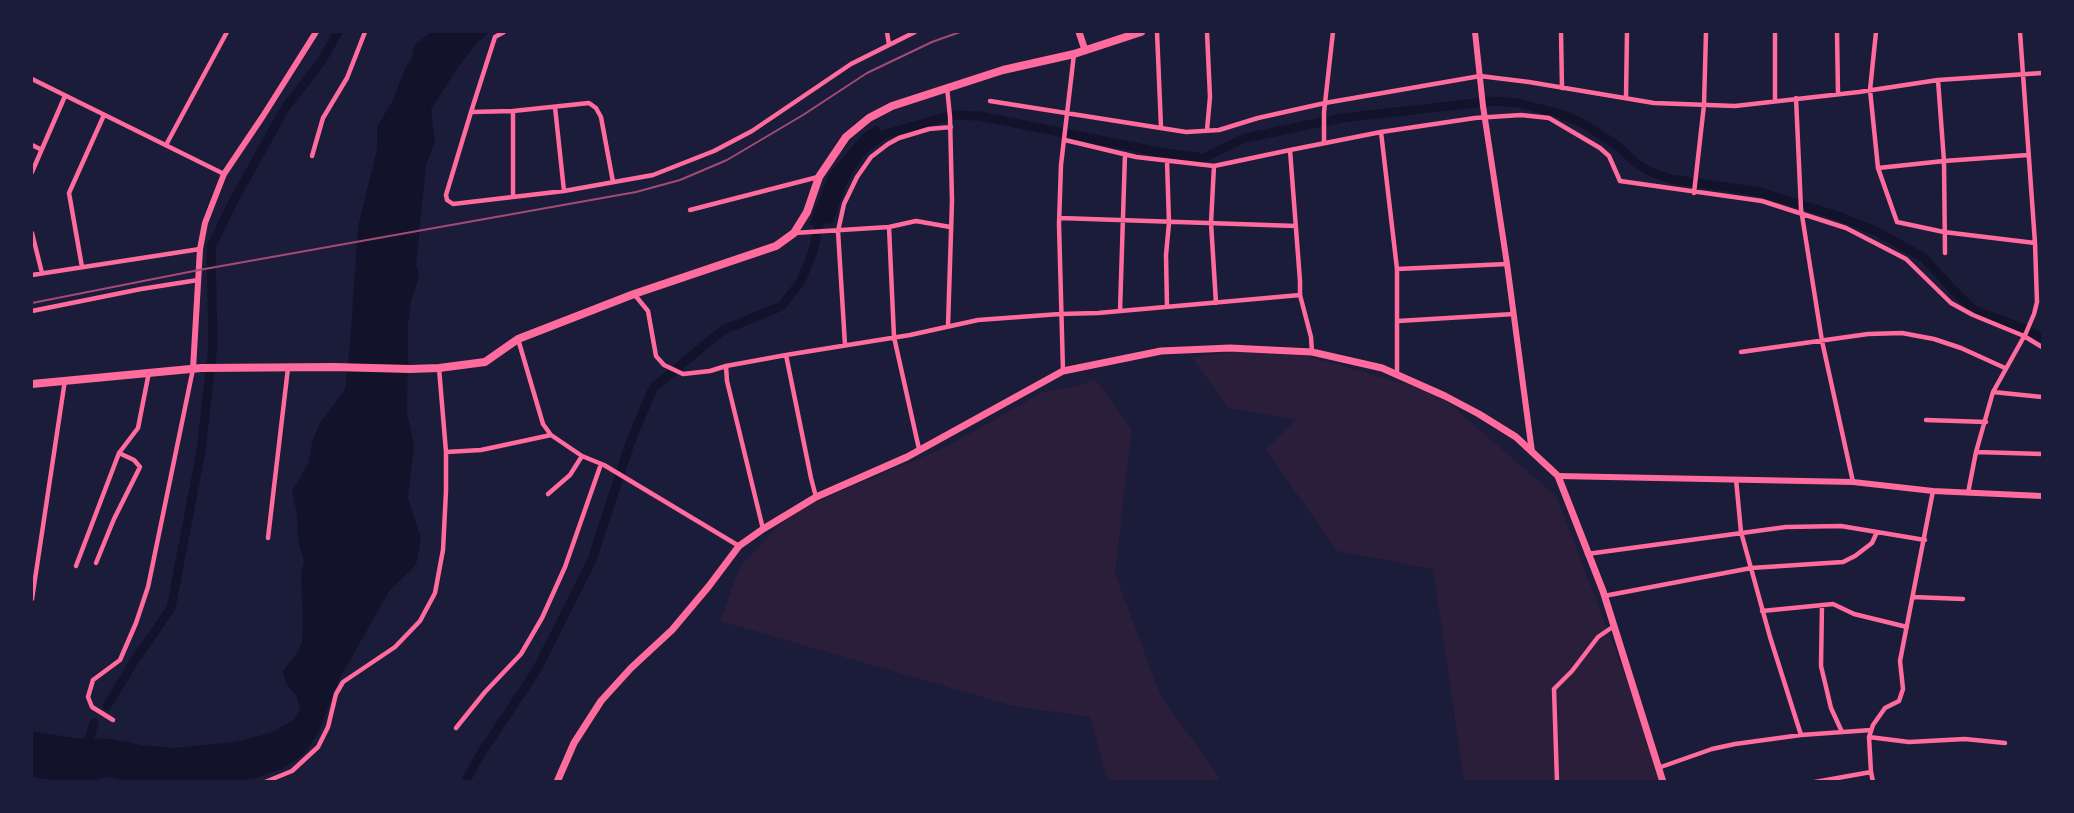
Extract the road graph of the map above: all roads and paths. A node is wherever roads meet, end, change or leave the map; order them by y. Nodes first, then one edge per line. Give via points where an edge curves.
1 (227, 32) edge
2 (316, 32) edge
3 (365, 32) edge
4 (504, 32) edge
5 (887, 32) edge
6 (915, 32) edge
7 (1079, 32) edge
8 (1141, 32) edge
9 (1157, 32) edge
10 (1207, 32) edge
11 (1333, 32) edge
12 (1475, 32) edge
13 (1561, 32) edge
14 (1627, 32) edge
15 (1706, 32) edge
16 (1775, 32) edge
17 (1837, 32) edge
18 (1875, 32) edge
19 (2020, 32) edge
20 (889, 45) junction
21 (1085, 50) junction
22 (1074, 54) junction
23 (2043, 73) edge
24 (2024, 75) junction
25 (1480, 76) junction
26 (32, 79) edge
27 (1938, 80) junction
28 (947, 87) junction
29 (1562, 88) junction
30 (1870, 90) junction
31 (1838, 94) junction
32 (65, 96) junction
33 (1626, 98) junction
34 (1796, 98) junction
35 (1775, 100) junction
36 (990, 101) dead end
37 (1325, 103) junction
38 (1704, 105) junction
39 (555, 107) junction
40 (513, 111) junction
41 (471, 112) junction
42 (1068, 113) junction
43 (104, 115) junction
44 (1485, 117) junction
45 (951, 127) junction
46 (1161, 127) junction
47 (1207, 130) junction
48 (1381, 132) junction
49 (1065, 137) junction
50 (1324, 142) junction
51 (32, 145) edge
52 (166, 145) junction
53 (40, 149) junction
54 (1290, 150) junction
55 (1125, 154) junction
56 (2028, 155) junction
57 (312, 156) dead end
58 (1944, 160) junction
59 (1167, 161) junction
60 (1214, 166) junction
61 (1878, 168) junction
62 (32, 172) edge
63 (224, 174) junction
64 (819, 177) junction
65 (613, 182) junction
66 (564, 191) junction
67 (1694, 193) junction
68 (513, 196) junction
69 (690, 210) dead end
70 (1802, 212) junction
71 (1059, 218) junction
72 (1122, 220) junction
73 (1169, 223) junction
74 (1211, 223) junction
75 (1296, 225) junction
76 (889, 227) junction
77 (950, 227) junction
78 (836, 231) junction
79 (1944, 232) junction
80 (32, 233) edge
81 (794, 233) junction
82 (2036, 243) junction
83 (200, 249) junction
84 (1945, 253) dead end
85 (1507, 264) junction
86 (82, 267) junction
87 (1397, 269) junction
88 (2040, 272) edge
89 (42, 273) junction
90 (32, 275) edge
91 (198, 280) junction
92 (634, 294) junction
93 (1300, 295) junction
94 (1216, 303) junction
95 (1167, 307) junction
96 (32, 311) edge
97 (1120, 311) junction
98 (1060, 314) junction
99 (1514, 314) junction
100 (1398, 321) junction
101 (948, 326) junction
102 (2025, 334) junction
103 (894, 337) junction
104 (518, 339) junction
105 (1822, 340) junction
106 (845, 345) junction
107 (2043, 347) edge
108 (1312, 352) junction
109 (1741, 352) dead end
110 (786, 355) junction
111 (726, 366) junction
112 (197, 368) junction
113 (288, 368) junction
114 (439, 368) junction
115 (2005, 368) junction
116 (1063, 371) junction
117 (149, 372) junction
118 (1397, 374) junction
119 (64, 380) junction
120 (32, 384) edge
121 (1993, 392) junction
122 (2043, 397) edge
123 (1926, 420) dead end
124 (1986, 422) junction
125 (551, 435) junction
126 (919, 450) junction
127 (446, 452) junction
128 (1532, 452) junction
129 (1976, 452) junction
130 (119, 453) junction
131 (2043, 454) edge
132 (582, 456) junction
133 (603, 464) junction
134 (1558, 476) junction
135 (1736, 479) junction
136 (1853, 482) junction
137 (1933, 491) junction
138 (1968, 493) junction
139 (548, 494) dead end
140 (2043, 496) edge
141 (816, 497) junction
142 (763, 529) junction
143 (1741, 532) junction
144 (1877, 532) junction
145 (268, 538) dead end
146 (1925, 540) junction
147 (739, 546) junction
148 (1587, 554) junction
149 (96, 563) dead end
150 (76, 566) dead end
151 (1751, 568) junction
152 (1604, 596) junction
153 (1913, 597) junction
154 (32, 599) edge
155 (1963, 599) dead end
156 (1822, 605) junction
157 (1762, 611) junction
158 (1614, 626) junction
159 (1907, 627) junction
160 (113, 720) dead end
161 (456, 728) dead end
162 (1871, 730) junction
163 (1842, 732) junction
164 (1801, 735) junction
165 (1869, 737) junction
166 (2005, 743) dead end
167 (1658, 768) junction
168 (1871, 772) junction
169 (265, 782) edge
170 (557, 782) edge
171 (1557, 782) edge
172 (1663, 782) edge
173 (1815, 782) edge
174 (1873, 782) edge

1 - 52 street
2 - 63 street
3 - 57 street via 347,78 323,118
4 - 41 street via 495,37
5 - 20 street
6 - 20 street
7 - 21 main road
8 - 21 highway
9 - 46 street
10 - 47 street
11 - 37 street
12 - 25 street
13 - 29 street
14 - 33 street
15 - 38 street
16 - 35 street
17 - 31 street
18 - 30 street
19 - 24 street
20 - 65 street via 850,64 752,132 714,151 653,175
21 - 22 highway
22 - 28 highway
22 - 42 street
23 - 24 street
24 - 27 street
24 - 56 street
25 - 29 street
25 - 37 street
25 - 44 street
26 - 32 street
27 - 30 street
27 - 58 street
28 - 45 street
28 - 64 highway via 869,118 846,137
29 - 33 street
30 - 31 street
30 - 61 street
31 - 34 street
32 - 43 street
32 - 53 street
33 - 38 street
34 - 35 street
34 - 70 street
35 - 38 street via 1735,106
36 - 42 street
37 - 47 street
37 - 50 street
38 - 67 street
39 - 40 street
39 - 65 street via 589,104 596,108
39 - 66 street
40 - 41 street
40 - 68 street
41 - 68 street via 447,200 453,204
42 - 46 street
42 - 49 street
43 - 52 street
43 - 86 street via 69,193
44 - 48 street
44 - 67 street via 1549,118 1605,152 1620,181
44 - 85 street
45 - 77 street
45 - 78 street via 899,138 871,157 856,177
46 - 47 street via 1186,132
48 - 50 street
48 - 87 street
49 - 55 street
49 - 71 street
50 - 54 street
51 - 53 street
52 - 63 street
53 - 62 street
54 - 60 street
54 - 75 street
55 - 59 street
55 - 72 street
56 - 58 street
56 - 82 street
58 - 61 street
58 - 79 street
59 - 60 street
59 - 73 street
60 - 74 street
61 - 79 street via 1897,222
63 - 83 street
64 - 69 street
64 - 81 highway via 807,212
65 - 66 street
66 - 68 street
67 - 70 street via 1762,201
70 - 102 street via 1846,228 1906,259 1951,303
70 - 105 street
71 - 72 street
71 - 98 street
72 - 73 street
72 - 97 street
73 - 74 street
73 - 95 street
74 - 75 street
74 - 94 street
75 - 93 street
76 - 77 street via 916,221
76 - 78 street
76 - 103 street
77 - 101 street
78 - 81 street
78 - 106 street
79 - 82 street
79 - 84 street
80 - 89 street
81 - 92 highway via 776,246
82 - 88 street
83 - 86 street
83 - 91 street
85 - 87 street
85 - 99 street
86 - 89 street
87 - 100 street
88 - 102 street via 2034,314
89 - 90 street
91 - 96 street
91 - 112 street
92 - 104 highway
92 - 111 street via 648,311 656,356 664,365 683,374
93 - 94 street
93 - 108 street
94 - 95 street
95 - 97 street
97 - 98 street
98 - 101 street
98 - 116 street
99 - 100 street
99 - 128 street
100 - 118 street
101 - 103 street
102 - 107 street
102 - 115 street
103 - 106 street
103 - 126 street
104 - 114 highway via 485,362
104 - 125 street via 543,424
105 - 109 street
105 - 115 street via 1902,333 1961,348
105 - 136 street
106 - 110 street
108 - 116 main road via 1230,348 1161,351
108 - 118 main road
110 - 111 street
110 - 141 street
111 - 142 street
112 - 113 highway
112 - 117 highway
112 - 160 street via 148,587 120,660 93,680 88,697 92,707
113 - 114 highway
113 - 145 street
114 - 127 street
115 - 121 street
116 - 126 main road
117 - 119 highway
117 - 130 street via 138,428
118 - 128 main road via 1479,414
119 - 120 highway
119 - 154 street
121 - 122 street
121 - 124 street
123 - 124 street
124 - 129 street
125 - 127 street via 481,450
125 - 132 street
126 - 141 main road
127 - 169 street via 443,550 435,593 420,621 395,647 343,681 318,747 292,771
128 - 134 main road
129 - 131 street
129 - 138 street
130 - 149 street via 140,467
130 - 150 street
132 - 133 street
132 - 139 street via 570,475
133 - 147 street
133 - 161 street via 542,618 521,654
134 - 135 street
134 - 148 main road
135 - 136 street
135 - 143 street
136 - 137 street
137 - 138 street
137 - 146 street
138 - 140 street
141 - 142 main road
142 - 147 main road
143 - 144 street via 1841,526
143 - 148 street
143 - 151 street
144 - 146 street
144 - 151 street via 1872,543 1843,562
146 - 153 street
147 - 170 main road via 672,630 601,701 574,743
148 - 152 main road
151 - 152 street
151 - 157 street
152 - 158 main road
153 - 155 street
153 - 159 street
156 - 157 street
156 - 159 street via 1833,604 1854,614
156 - 163 street via 1821,666 1831,708
157 - 164 street
158 - 167 main road
158 - 171 street via 1598,637 1554,689
159 - 162 street via 1900,661 1903,689 1899,701 1885,708
162 - 163 street
162 - 165 street
163 - 164 street
164 - 167 street via 1712,749
165 - 166 street via 1910,742 1965,739
165 - 168 street
167 - 172 main road
168 - 173 street
168 - 174 street

